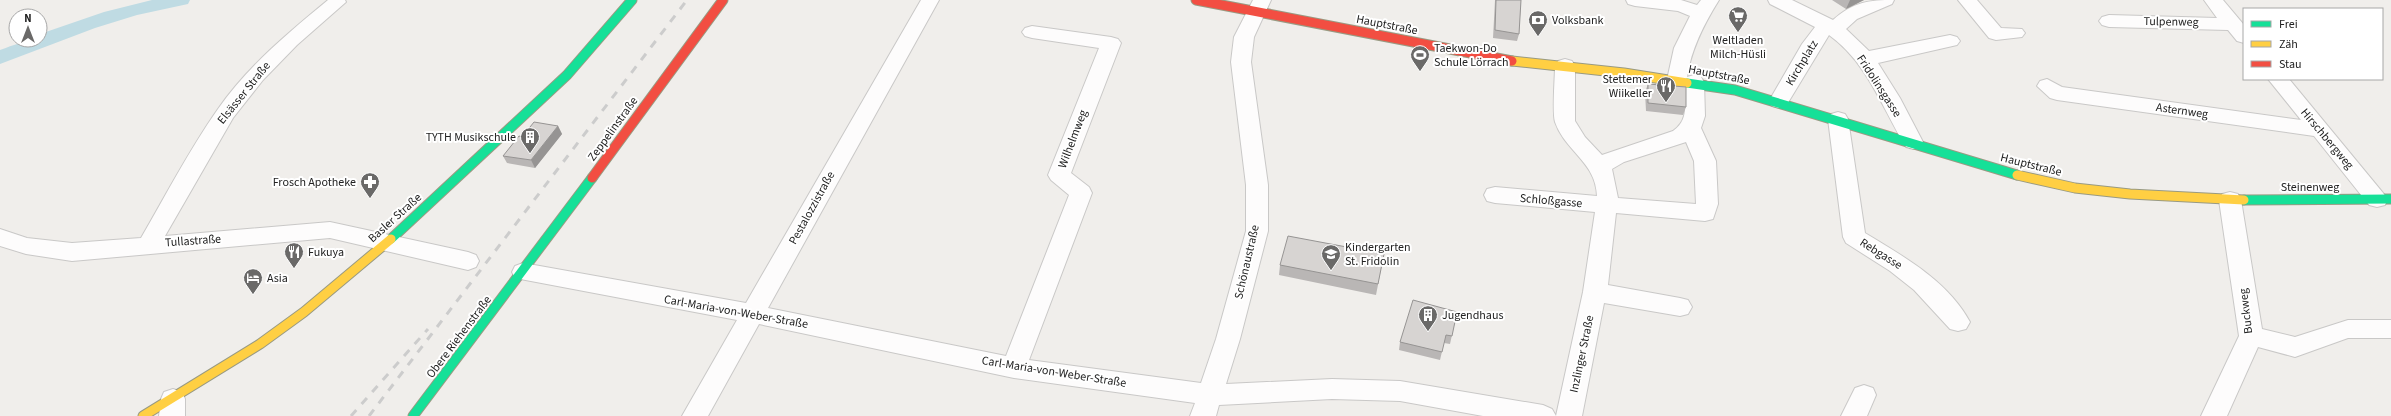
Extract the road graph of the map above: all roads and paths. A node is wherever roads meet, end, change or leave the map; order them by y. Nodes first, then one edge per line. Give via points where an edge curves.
1 (632, 0) edge
2 (722, 0) edge
3 (930, 0) edge
4 (1196, 0) edge
5 (1635, 0) edge
6 (1776, 0) edge
7 (1885, 0) edge
8 (1967, 0) edge
9 (2213, 0) edge
10 (337, 2) dead end
11 (1259, 6) edge
12 (1705, 7) edge
13 (2110, 20) dead end
14 (1830, 28) junction
15 (2238, 30) edge
16 (1032, 32) dead end
17 (2015, 33) dead end
18 (1950, 41) dead end
19 (1864, 59) junction
20 (1565, 66) junction
21 (2279, 80) edge
22 (1685, 81) junction
23 (2046, 86) dead end
24 (1779, 101) junction
25 (1838, 119) junction
26 (1691, 128) junction
27 (2319, 130) junction
28 (1913, 142) junction
29 (1600, 166) junction
30 (1495, 195) dead end
31 (2384, 199) edge
32 (2230, 200) junction
33 (1607, 206) junction
34 (0, 237) edge
35 (386, 243) junction
36 (149, 244) junction
37 (468, 261) dead end
38 (523, 272) junction
39 (1595, 292) junction
40 (1680, 307) dead end
41 (754, 314) junction
42 (1958, 322) dead end
43 (2391, 329) edge
44 (2251, 336) junction
45 (1014, 368) junction
46 (1206, 406) edge
47 (173, 407) edge
48 (143, 416) edge
49 (413, 416) edge
50 (695, 416) edge
51 (1543, 416) edge
52 (1569, 416) edge
53 (2214, 416) edge

1 - 35 main road, Basler Straße via 567,75
2 - 38 main road, Zeppelinstraße
3 - 41 street, Pestalozzistraße
4 - 11 main road, Hauptstraße
5 - 12 street
6 - 14 street, Fridolinsgasse
7 - 14 street, Kirchplatz
8 - 17 street via 1996,34
9 - 15 street
10 - 36 street, Elsässer Straße via 290,41 256,75 225,114
11 - 20 main road, Hauptstraße via 1488,58
11 - 46 street, Schönaustraße via 1244,37 1241,62 1257,185 1257,232 1228,339
12 - 22 street via 1682,55
13 - 15 street, Tulpenweg
14 - 19 street, Fridolinsgasse
14 - 24 street, Kirchplatz via 1812,44
16 - 45 street, Wilhelmweg via 1111,43 1059,175 1081,193
18 - 19 street
19 - 28 street, Fridolinsgasse
20 - 22 main road, Hauptstraße
20 - 29 street, Inzlinger Straße via 1565,121 1577,142
21 - 27 street, Hirschbergweg
22 - 24 main road, Hauptstraße
22 - 26 street via 1695,116
23 - 27 street, Asternweg via 2057,93
24 - 25 main road, Hauptstraße
25 - 28 main road, Hauptstraße
25 - 42 street, Rebgasse via 1854,237 1923,282 1940,298
26 - 29 street via 1680,136 1617,157
26 - 33 street via 1705,161 1705,213
27 - 31 street, Hirschbergweg
28 - 32 main road, Hauptstraße via 2029,179 2075,188
29 - 33 street, Inzlinger Straße via 1608,194
30 - 33 street, Schloßgasse
31 - 32 main road, Steinenweg
32 - 44 street, Buckweg
33 - 39 street, Inzlinger Straße
34 - 36 street, Tullastraße via 26,246 72,252
35 - 36 street, Tullastraße via 330,230
35 - 37 street
35 - 47 main road, Basler Straße via 304,312
38 - 41 street, Carl-Maria-von-Weber-Straße
38 - 49 main road, Obere Riehenstraße
39 - 40 street
39 - 52 street, Inzlinger Straße
41 - 45 street, Carl-Maria-von-Weber-Straße
41 - 50 street, Pestalozzistraße
43 - 44 street via 2348,329 2295,347
44 - 53 street, Buckweg
45 - 46 street, Carl-Maria-von-Weber-Straße
46 - 51 street, Carl-Maria-von-Weber-Straße via 1332,389 1400,391
47 - 48 main road, Basler Straße

